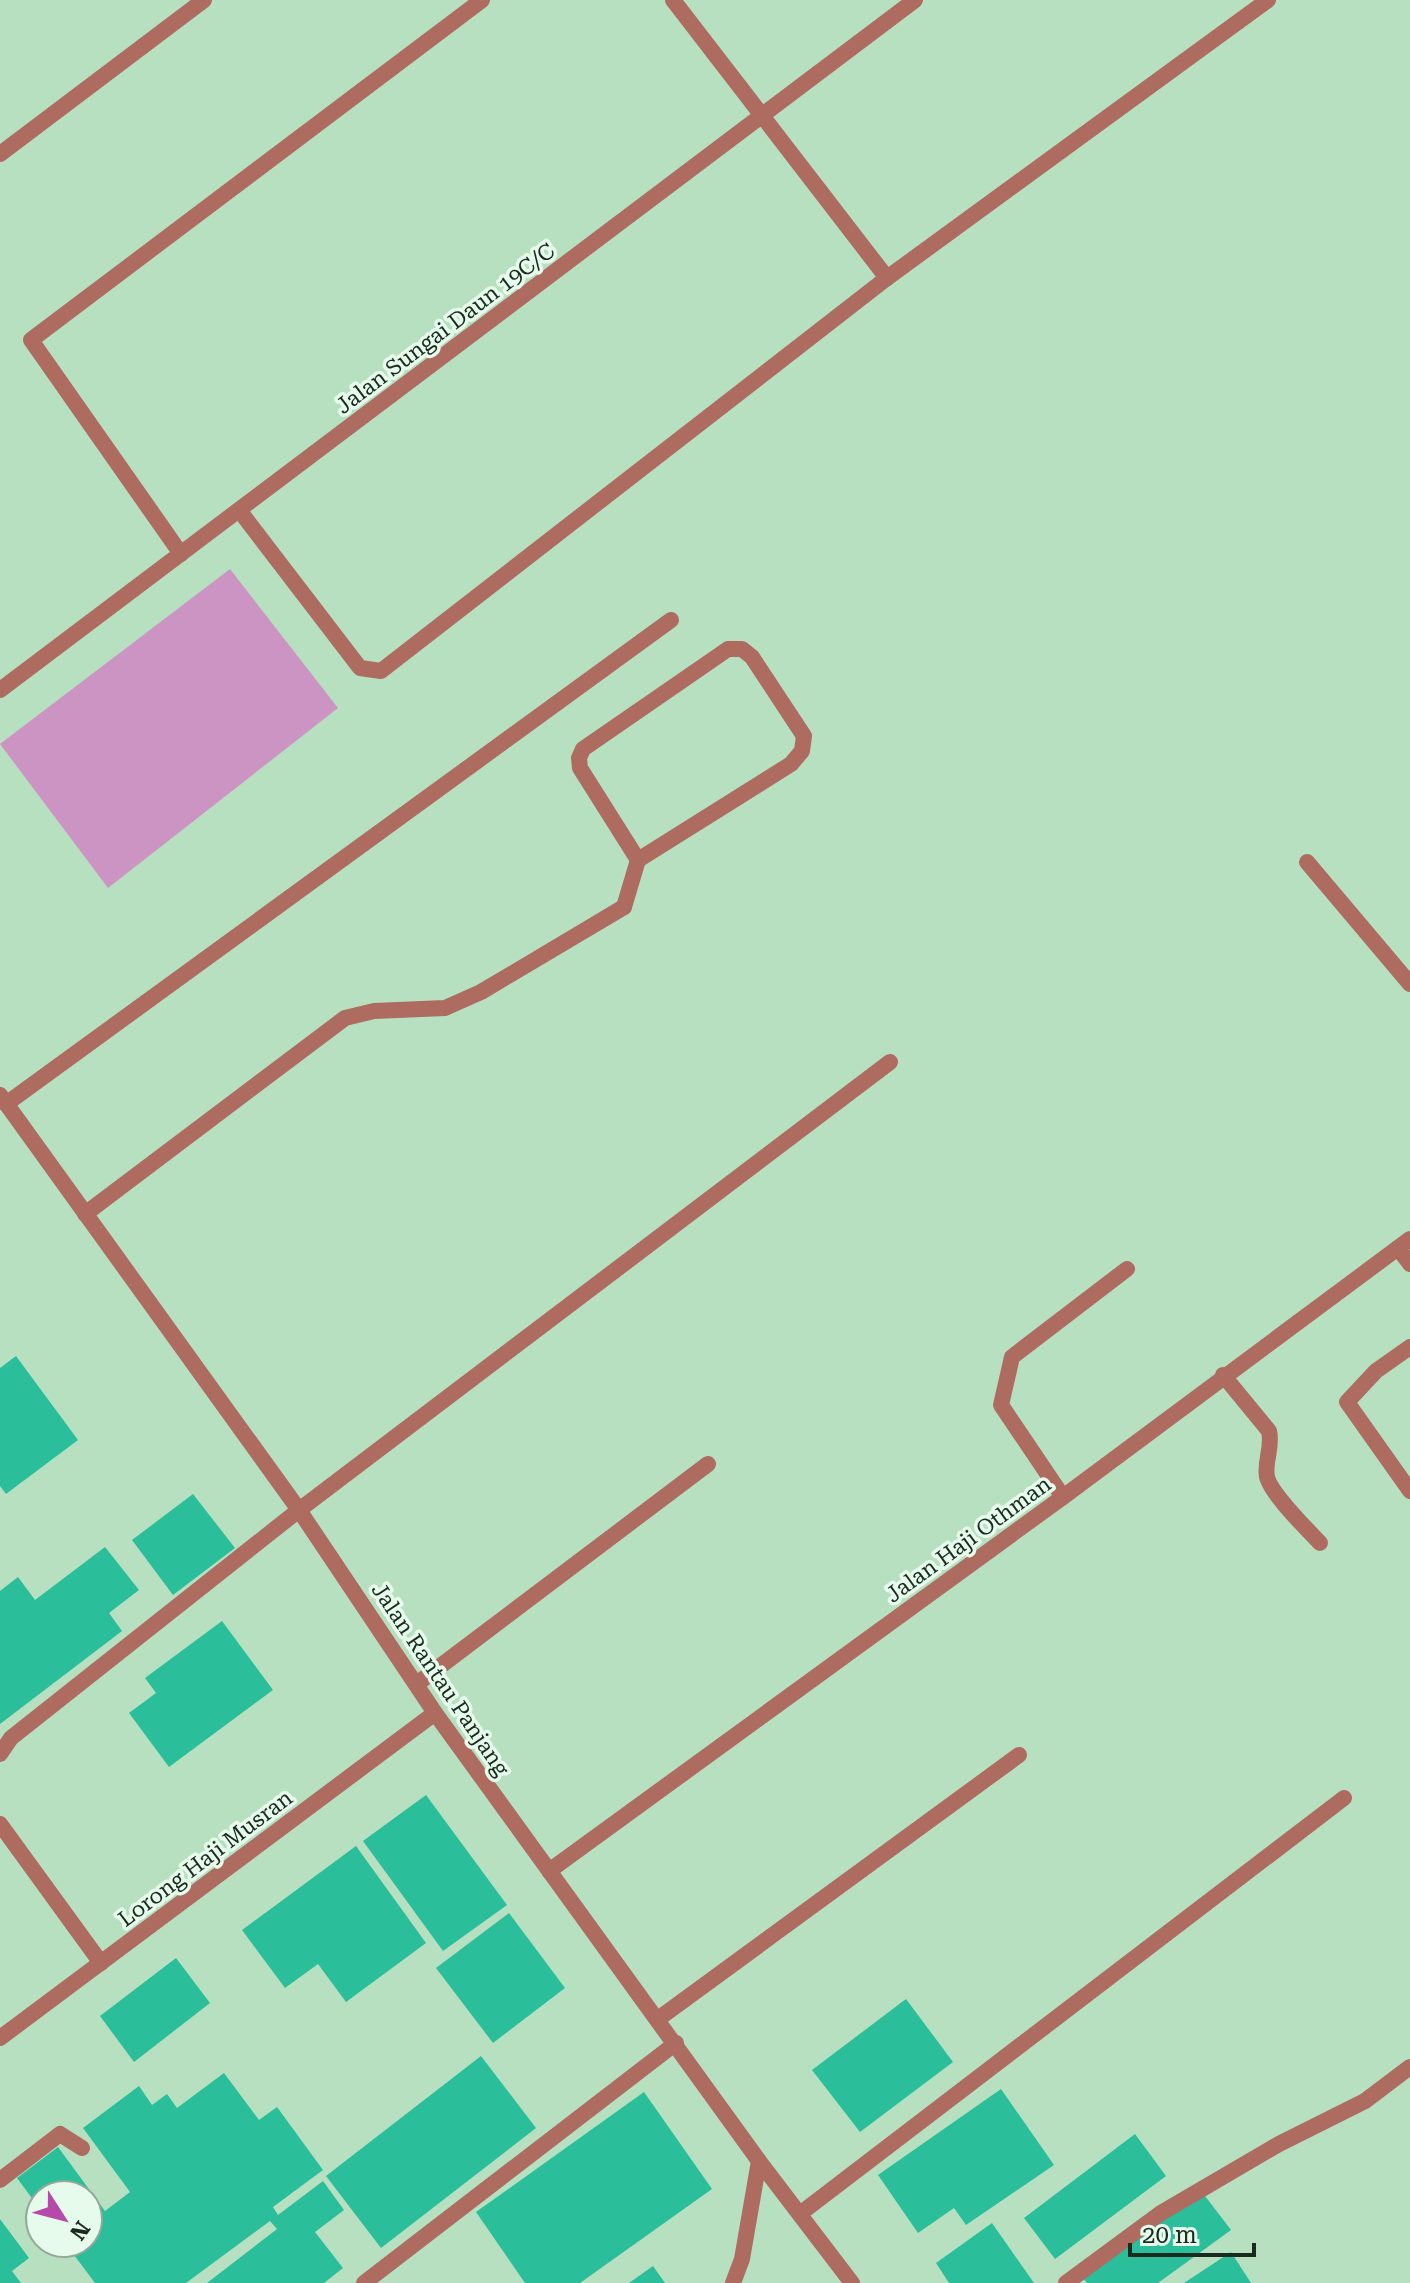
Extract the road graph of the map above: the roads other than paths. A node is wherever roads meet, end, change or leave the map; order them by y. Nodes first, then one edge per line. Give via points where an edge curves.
1 (204, 0) edge
2 (482, 0) edge
3 (673, 0) edge
4 (915, 0) edge
5 (1268, 0) edge
6 (765, 116) junction
7 (0, 154) edge
8 (887, 278) junction
9 (239, 510) junction
10 (181, 554) junction
11 (671, 620) dead end
12 (0, 690) edge
13 (638, 860) junction
14 (1307, 862) dead end
15 (1410, 984) edge
16 (890, 1062) dead end
17 (3, 1099) edge
18 (85, 1214) junction
19 (1404, 1243) edge
20 (1410, 1264) edge
21 (1127, 1269) dead end
22 (1410, 1347) edge
23 (1223, 1375) junction
24 (708, 1464) dead end
25 (1410, 1491) edge
26 (1063, 1497) junction
27 (299, 1510) junction
28 (1320, 1543) dead end
29 (418, 1683) junction
30 (435, 1713) junction
31 (0, 1754) edge
32 (1019, 1755) dead end
33 (1344, 1798) dead end
34 (0, 1824) edge
35 (549, 1871) junction
36 (101, 1963) junction
37 (658, 2019) junction
38 (0, 2038) edge
39 (676, 2043) junction
40 (1410, 2067) edge
41 (82, 2148) dead end
42 (759, 2161) junction
43 (0, 2180) edge
44 (801, 2213) junction
45 (364, 2283) edge
46 (733, 2283) edge
47 (852, 2283) edge
48 (1066, 2283) edge

1 - 7 street
2 - 10 street via 31,340
3 - 6 street
4 - 6 street, Jalan Sungai Daun 19C/C
5 - 8 street
6 - 8 street
6 - 9 street, Jalan Sungai Daun 19C/C
8 - 9 street via 381,671 360,668
9 - 10 street, Jalan Sungai Daun 19C/C
10 - 12 street, Jalan Sungai Daun 19C/C
11 - 17 street
13 - 13 street via 580,768 583,749 728,649 742,649 804,736 802,751 791,764
13 - 18 street via 624,907 445,1008 374,1011 345,1018
14 - 15 street
16 - 27 street
17 - 18 street, Jalan Rantau Panjang
18 - 27 street, Jalan Rantau Panjang
19 - 20 street
19 - 23 street, Jalan Haji Othman
21 - 26 street via 1012,1357 1001,1405
22 - 25 street via 1376,1371 1347,1402
23 - 26 street, Jalan Haji Othman
23 - 28 street via 1269,1431 1271,1486
24 - 29 street
26 - 35 street, Jalan Haji Othman
27 - 29 street, Jalan Rantau Panjang
27 - 31 street via 11,1738
29 - 30 street, Jalan Rantau Panjang
30 - 35 street, Jalan Rantau Panjang
30 - 36 street, Lorong Haji Musran
32 - 37 street
33 - 44 street
34 - 36 street
35 - 37 street, Jalan Rantau Panjang
36 - 38 street, Lorong Haji Musran
37 - 39 street, Jalan Rantau Panjang
39 - 42 street, Jalan Rantau Panjang
39 - 45 street
40 - 48 street via 1365,2101 1161,2213
41 - 43 street via 60,2134
42 - 44 street, Jalan Rantau Panjang
42 - 46 street
44 - 47 street, Jalan Rantau Panjang

